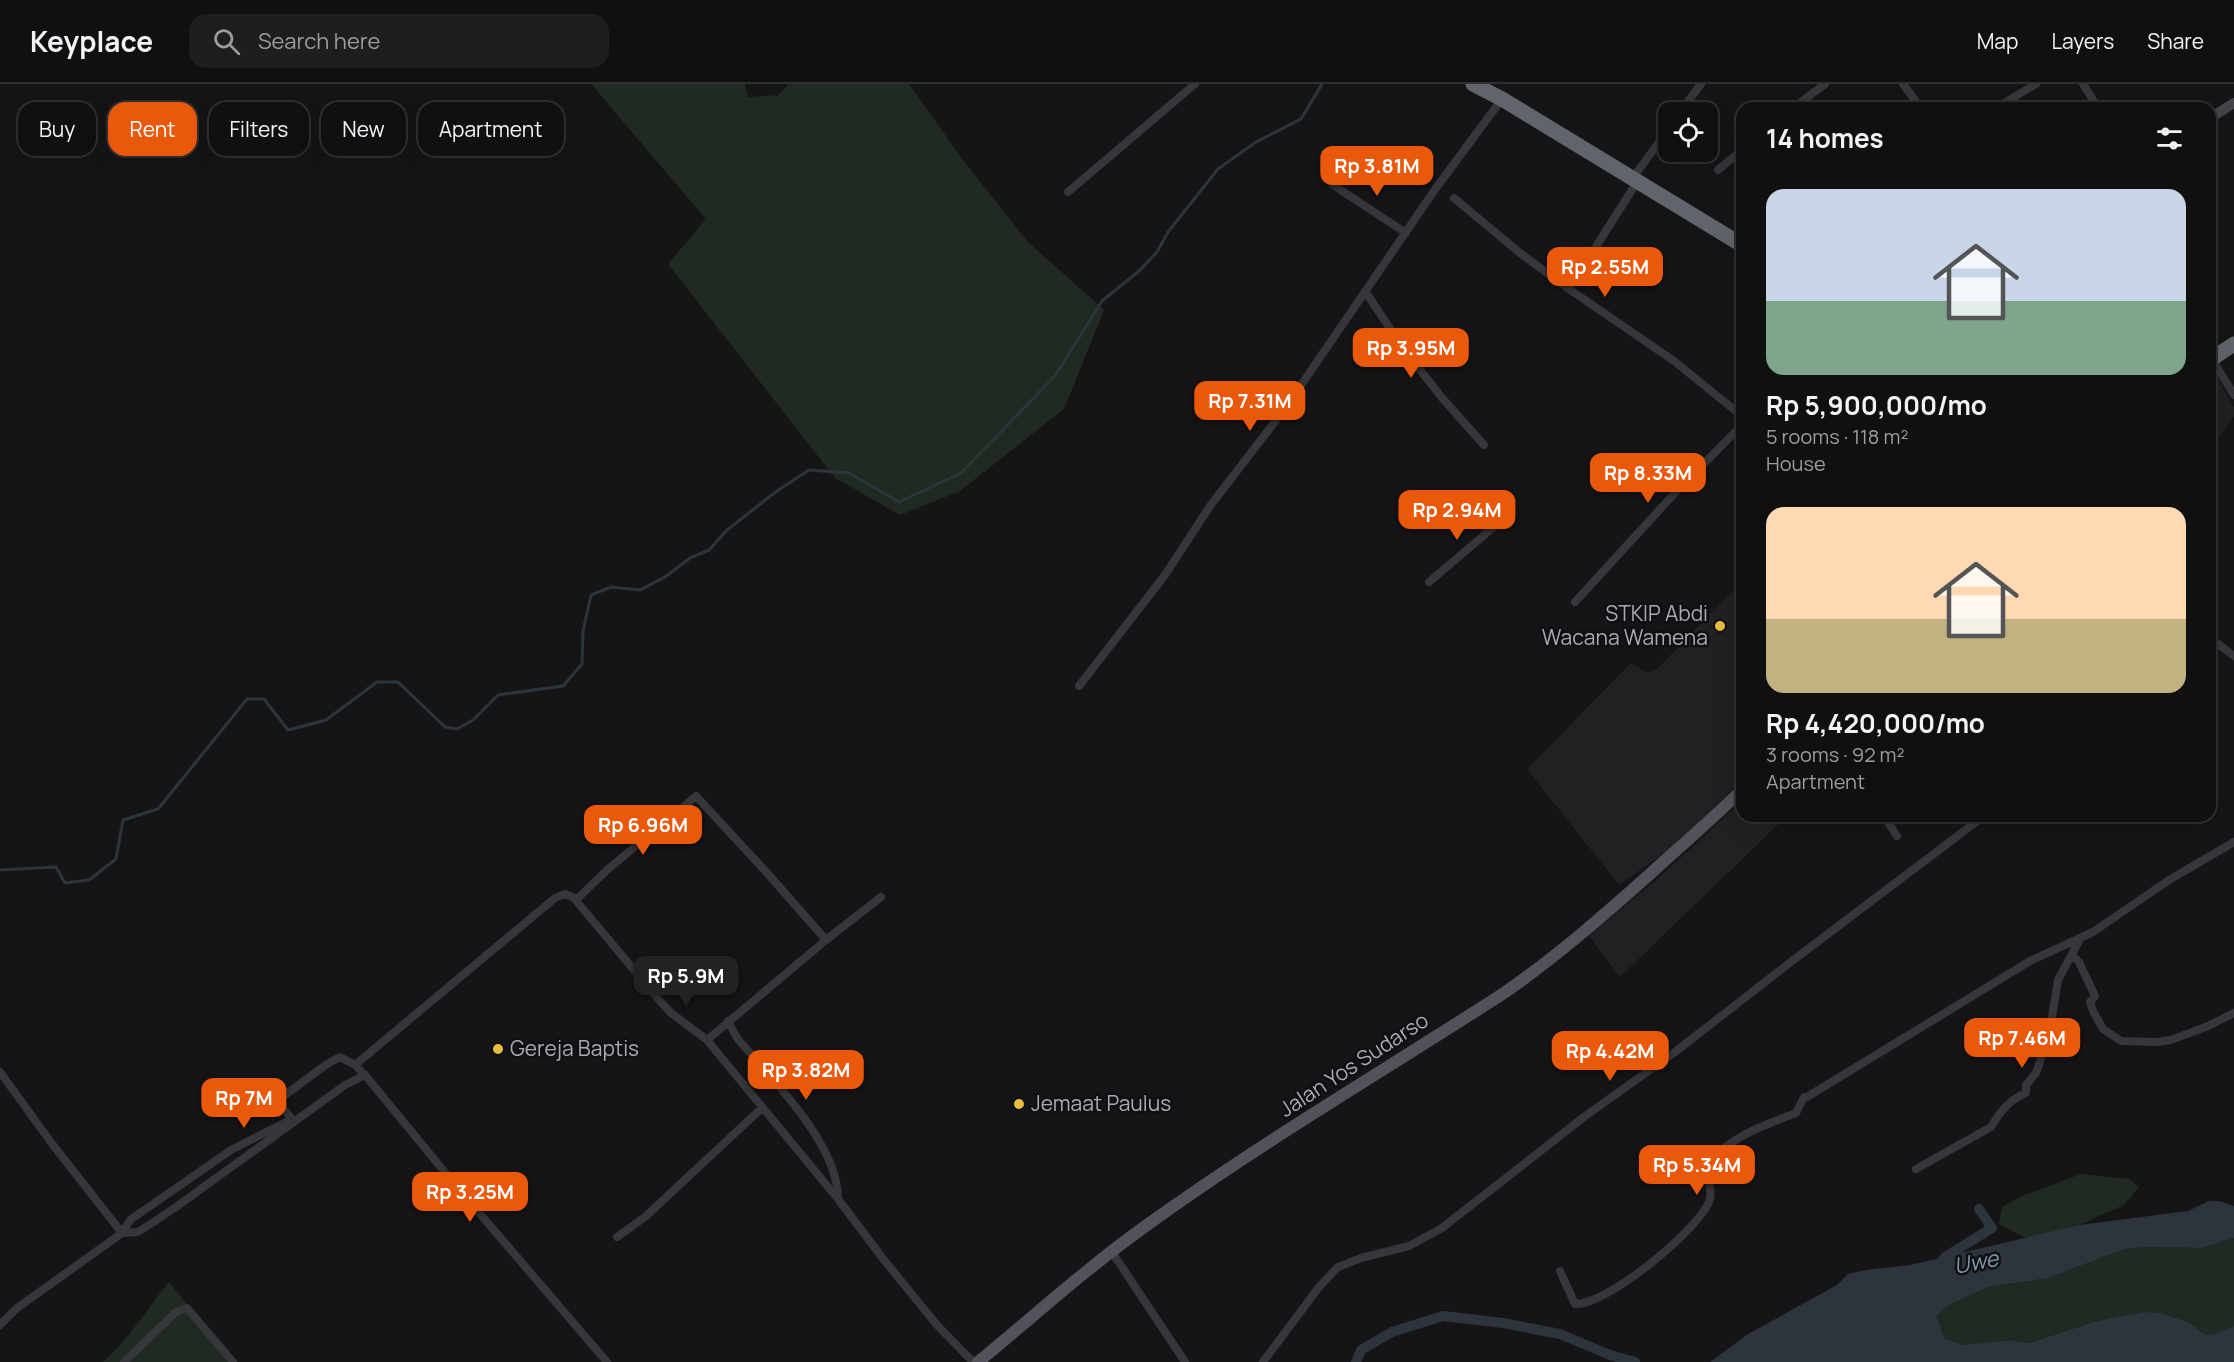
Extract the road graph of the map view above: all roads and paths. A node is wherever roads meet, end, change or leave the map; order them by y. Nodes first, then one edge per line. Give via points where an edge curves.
1 (1195, 84) edge
2 (1473, 84) edge
3 (1701, 84) edge
4 (1825, 84) edge
5 (1903, 84) edge
6 (2036, 84) edge
7 (2083, 84) edge
8 (1502, 99) junction
9 (1688, 102) edge
10 (1801, 102) edge
11 (1916, 102) edge
12 (2006, 102) edge
13 (2094, 102) edge
14 (2234, 103) edge
15 (2216, 114) edge
16 (1658, 145) edge
17 (1736, 155) edge
18 (1718, 170) dead end
19 (1635, 181) junction
20 (1333, 185) dead end
21 (1068, 192) dead end
22 (1454, 198) dead end
23 (1406, 233) junction
24 (1736, 241) edge
25 (1569, 290) junction
26 (1365, 291) junction
27 (2234, 333) edge
28 (2234, 344) edge
29 (2216, 350) edge
30 (2216, 353) edge
31 (2216, 366) edge
32 (2234, 395) edge
33 (1736, 411) edge
34 (1736, 432) edge
35 (1484, 445) dead end
36 (1502, 520) dead end
37 (1429, 582) dead end
38 (1575, 602) dead end
39 (2216, 645) edge
40 (2234, 656) edge
41 (1079, 686) dead end
42 (1736, 796) edge
43 (1888, 822) edge
44 (1976, 822) edge
45 (1897, 836) dead end
46 (2234, 842) edge
47 (881, 897) dead end
48 (576, 900) junction
49 (2080, 939) junction
50 (826, 940) junction
51 (2072, 955) junction
52 (2234, 1013) edge
53 (728, 1021) junction
54 (707, 1040) junction
55 (355, 1065) junction
56 (0, 1072) edge
57 (365, 1075) junction
58 (762, 1108) junction
59 (1916, 1169) dead end
60 (838, 1199) junction
61 (122, 1233) junction
62 (617, 1237) dead end
63 (1112, 1252) junction
64 (1560, 1271) dead end
65 (0, 1325) edge
66 (124, 1362) edge
67 (233, 1362) edge
68 (607, 1362) edge
69 (973, 1362) edge
70 (978, 1362) edge
71 (1185, 1362) edge
72 (1263, 1362) edge

1 - 21 street
2 - 8 highway
3 - 9 street
4 - 10 street
5 - 11 street
6 - 12 street
7 - 13 street
8 - 19 highway
8 - 23 street
14 - 15 main road
16 - 19 street
17 - 18 street
19 - 24 highway
19 - 25 street
20 - 23 street
22 - 25 street
23 - 26 street
25 - 33 street via 1674,361
26 - 35 street via 1403,348
26 - 41 street via 1165,575
27 - 29 highway
28 - 30 highway
31 - 32 street
34 - 38 street
36 - 37 street
39 - 40 street
42 - 63 main road, Jalan Yos Sudarso via 1543,966 1241,1160
43 - 45 street
44 - 72 street via 1442,1228 1409,1246 1361,1257 1338,1267
46 - 49 street
47 - 50 street
48 - 50 street via 696,796
48 - 54 street via 671,1013
48 - 55 street via 565,894 555,898
49 - 51 street
49 - 64 street via 2030,961 1804,1097 1796,1113 1759,1127 1724,1150 1710,1162 1710,1201 1703,1212 1676,1244 1622,1284 1584,1304 1575,1304
50 - 53 street
51 - 52 street via 2094,996 2090,1002 2103,1029 2121,1041 2171,1040
51 - 59 street via 2055,986 2049,1036 2026,1093 2017,1097 1990,1126
53 - 54 street
53 - 60 street via 737,1038 820,1141 833,1172
54 - 58 street
55 - 57 street
55 - 61 street via 340,1058 327,1064 277,1101 292,1119 231,1150 130,1220
56 - 61 street
57 - 61 street via 143,1229
57 - 68 street
58 - 60 street
58 - 62 street via 645,1218
60 - 69 street via 922,1306
61 - 65 street via 17,1308
63 - 70 main road, Jalan Yos Sudarso
63 - 71 street
66 - 67 street via 176,1312 187,1308

